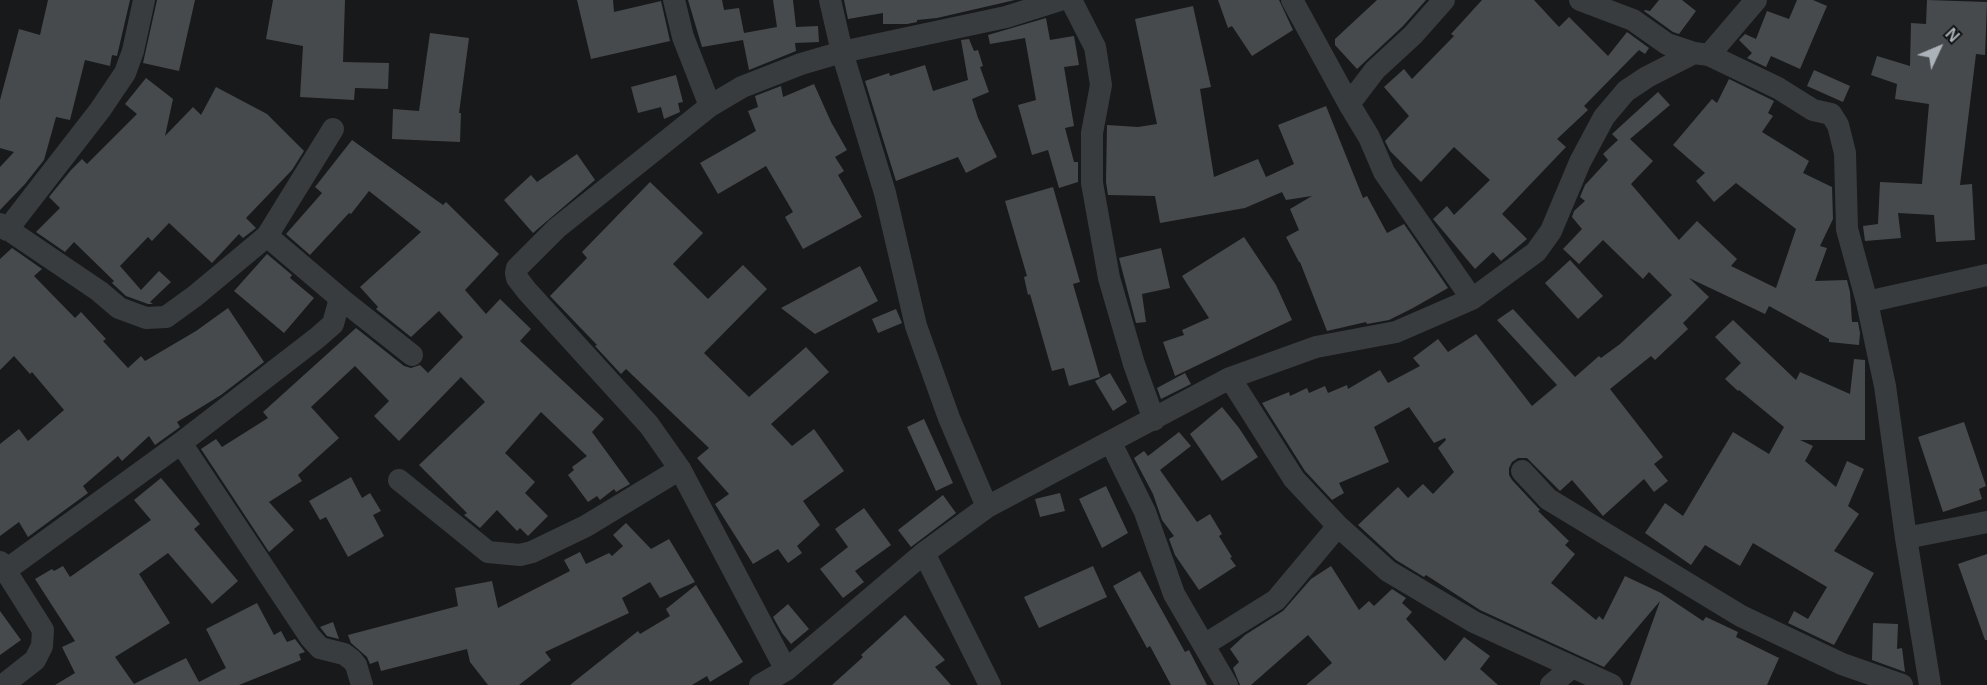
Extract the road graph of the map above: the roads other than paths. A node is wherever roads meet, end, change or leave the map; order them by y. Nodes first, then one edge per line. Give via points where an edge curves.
1 (144, 0) edge
2 (674, 0) edge
3 (830, 0) edge
4 (1060, 0) edge
5 (1071, 0) edge
6 (1292, 0) edge
7 (1444, 0) edge
8 (1580, 0) edge
9 (1756, 0) edge
10 (842, 52) junction
11 (1702, 54) junction
12 (1349, 104) junction
13 (710, 106) junction
14 (333, 129) dead end
15 (4, 227) edge
16 (267, 236) junction
17 (1987, 274) edge
18 (340, 298) junction
19 (1472, 299) junction
20 (1867, 302) junction
21 (412, 355) dead end
22 (1230, 378) junction
23 (1154, 420) junction
24 (181, 443) junction
25 (1111, 443) junction
26 (680, 469) junction
27 (1522, 471) dead end
28 (399, 480) dead end
29 (987, 507) junction
30 (1987, 522) edge
31 (1338, 526) junction
32 (1906, 538) junction
33 (924, 553) junction
34 (3, 566) edge
35 (1204, 645) junction
36 (1571, 668) junction
37 (786, 670) junction
38 (28, 678) edge
39 (3, 685) edge
40 (362, 685) edge
41 (760, 685) edge
42 (990, 685) edge
43 (1227, 685) edge
44 (1551, 685) edge
45 (1612, 685) edge
46 (1902, 685) edge
47 (1930, 685) edge

1 - 15 street via 125,73 100,110
2 - 13 street via 682,37
3 - 10 street
4 - 10 street via 1006,17
5 - 23 street via 1095,47 1101,85 1092,134 1092,183 1109,278
6 - 12 street
7 - 12 street via 1375,70
8 - 11 street via 1633,20 1667,44
9 - 11 street
10 - 13 street via 752,83
10 - 29 street via 885,193 916,326
11 - 19 street via 1647,76 1626,91 1604,117 1551,231 1536,252
11 - 20 street via 1778,88 1813,110 1831,114 1845,153 1847,230
12 - 19 street via 1384,172
13 - 26 street via 558,228 516,273 552,320 649,425
14 - 16 street
15 - 16 street via 119,308 146,318 166,317
16 - 18 street
17 - 20 street
18 - 21 street
18 - 24 street via 333,324
19 - 22 street via 1396,332 1316,347
20 - 32 street via 1885,386
22 - 23 street
22 - 31 street via 1294,479
23 - 25 street
24 - 34 street
24 - 40 street via 310,637 320,648 352,660
25 - 29 street
25 - 35 street via 1145,512 1174,594
26 - 28 street via 586,526 520,555 488,552
26 - 37 street
27 - 46 street via 1548,499 1741,616 1842,664
29 - 33 street
30 - 32 street
31 - 35 street via 1276,600
31 - 36 street via 1388,571 1474,622
32 - 47 street
33 - 37 street
33 - 42 street
34 - 38 street via 43,630 42,646
35 - 43 street
36 - 44 street
36 - 45 street
37 - 41 street
38 - 39 street

